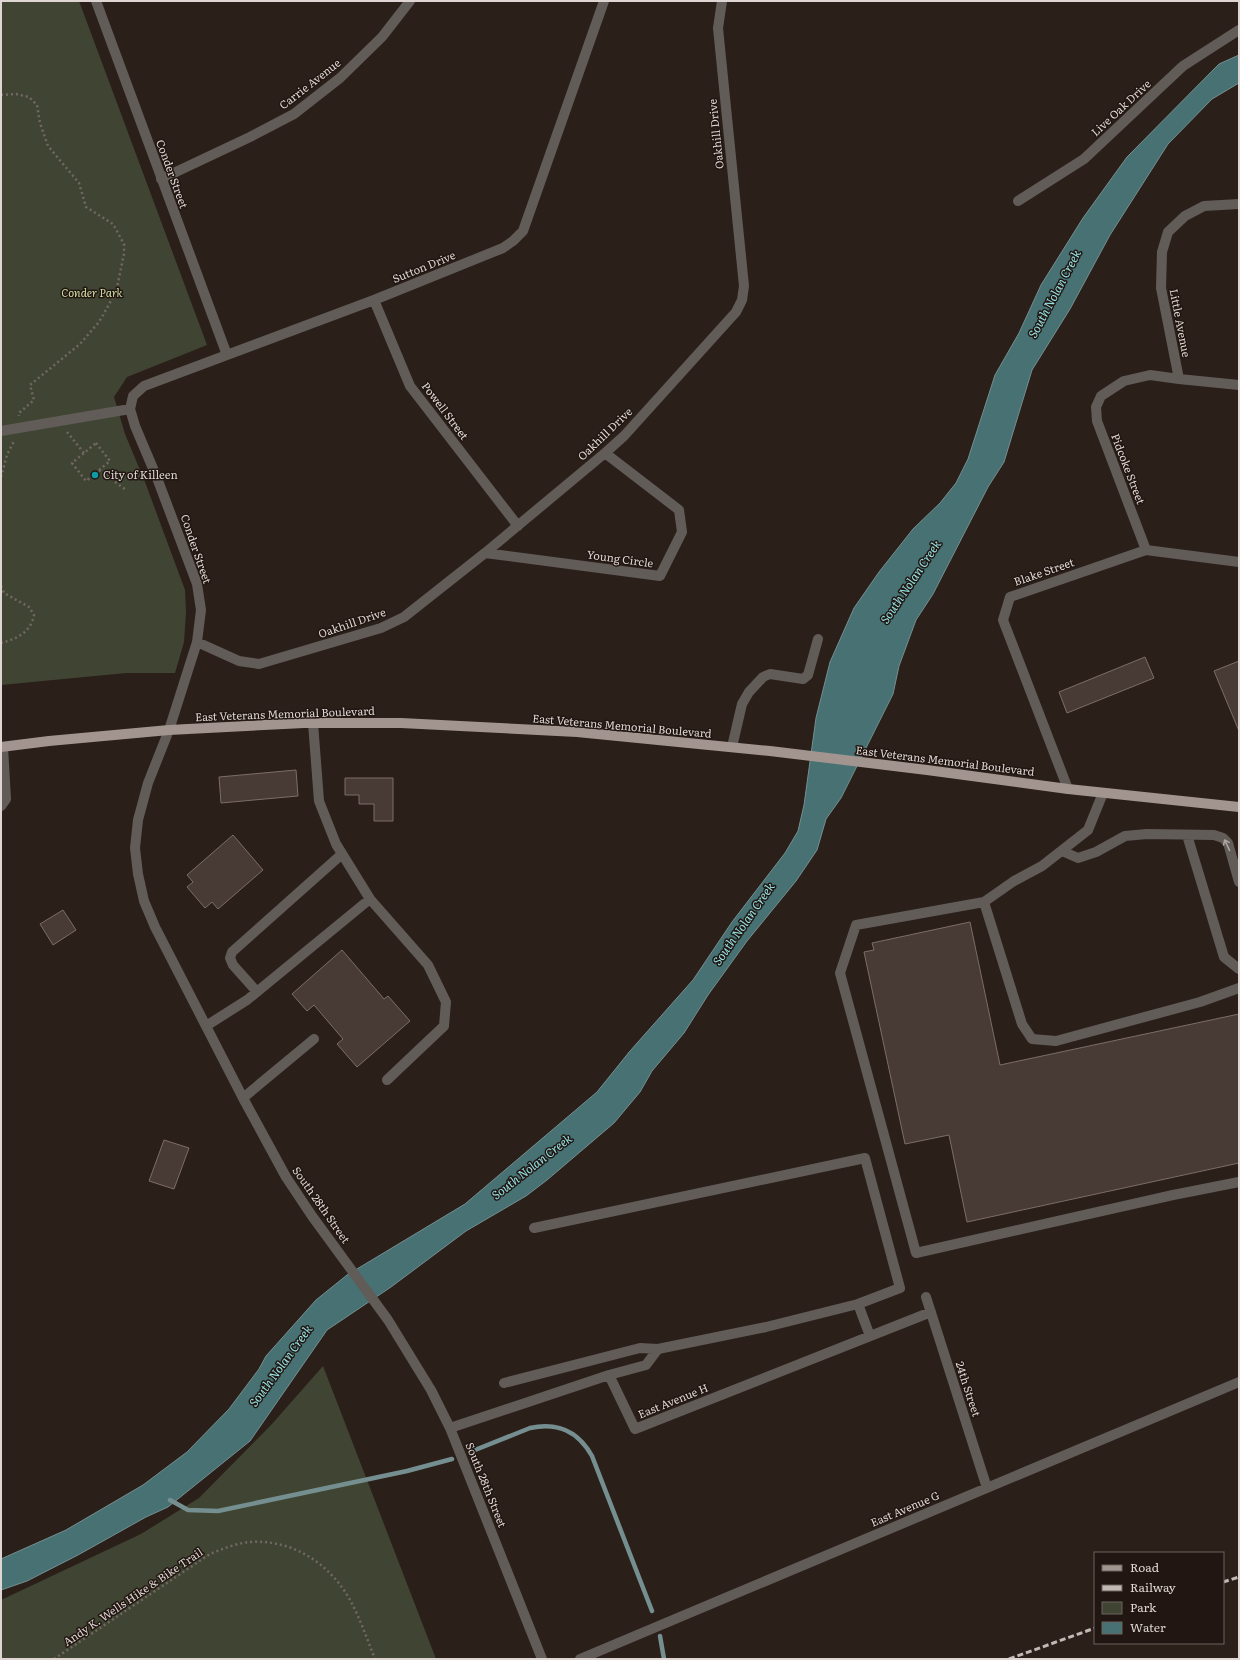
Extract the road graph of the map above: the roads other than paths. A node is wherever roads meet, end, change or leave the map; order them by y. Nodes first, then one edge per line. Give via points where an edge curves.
1 (96, 1) edge
2 (410, 1) edge
3 (604, 1) edge
4 (722, 1) edge
5 (1239, 30) edge
6 (161, 179) junction
7 (1018, 201) dead end
8 (1239, 204) edge
9 (374, 300) junction
10 (227, 355) junction
11 (1179, 380) junction
12 (1239, 385) edge
13 (130, 409) junction
14 (1, 431) edge
15 (605, 453) junction
16 (518, 526) junction
17 (1146, 550) junction
18 (485, 553) junction
19 (1239, 562) edge
20 (818, 639) dead end
21 (196, 642) junction
22 (313, 723) junction
23 (169, 730) junction
24 (2, 747) edge
25 (732, 747) junction
26 (1068, 789) junction
27 (1103, 793) junction
28 (1, 806) edge
29 (1239, 807) edge
30 (1187, 835) junction
31 (1062, 851) junction
32 (342, 854) junction
33 (1239, 882) edge
34 (370, 899) junction
35 (984, 902) junction
36 (1239, 968) edge
37 (1239, 988) edge
38 (257, 992) junction
39 (206, 1026) junction
40 (314, 1039) dead end
41 (387, 1080) dead end
42 (243, 1098) junction
43 (1239, 1182) edge
44 (534, 1228) dead end
45 (926, 1297) dead end
46 (858, 1304) junction
47 (930, 1312) junction
48 (870, 1336) junction
49 (658, 1349) junction
50 (609, 1375) junction
51 (1239, 1382) edge
52 (504, 1383) dead end
53 (450, 1428) junction
54 (987, 1488) junction
55 (542, 1659) edge
56 (580, 1659) edge

1 - 6 street, Conder Street
2 - 6 street, Carrie Avenue via 382,37 340,78 294,114
3 - 9 street, Sutton Drive via 523,231 503,248
4 - 15 street, Oakhill Drive via 718,28 744,286 742,300 736,312 624,436
5 - 7 street, Live Oak Drive via 1183,66 1084,159
6 - 10 street, Conder Street
8 - 11 street, Little Avenue via 1204,206 1185,216 1168,232 1162,252 1161,288
9 - 10 street, Sutton Drive
9 - 16 street, Powell Street via 410,386
10 - 13 street, Sutton Drive via 144,386 133,396
11 - 12 street
11 - 17 street, Pidcoke Street via 1150,375 1124,381 1101,396 1096,407 1097,421
13 - 14 street
13 - 21 street, Conder Street via 197,584 201,610
15 - 16 street, Oakhill Drive
15 - 18 street, Young Circle via 679,510 682,532 660,576
16 - 18 street, Oakhill Drive
17 - 19 street, Blake Street
17 - 26 street, Blake Street via 1010,597 1003,620
18 - 21 street, Oakhill Drive via 404,617 374,630 259,664 239,661
20 - 25 street via 808,675 803,679 770,674 763,677 749,692 742,704
21 - 23 street, Conder Street
22 - 23 main road, East Veterans Memorial Boulevard
22 - 25 main road, East Veterans Memorial Boulevard via 401,723 576,732
22 - 32 street via 319,801
23 - 24 main road, East Veterans Memorial Boulevard via 49,740
23 - 39 street, South 28th Street via 148,783 138,820 135,848 138,874 144,901
24 - 28 street via 6,799
25 - 26 main road, East Veterans Memorial Boulevard
26 - 27 main road, East Veterans Memorial Boulevard
27 - 29 main road, East Veterans Memorial Boulevard
27 - 31 street via 1088,830
30 - 31 street via 1126,836 1096,852 1078,858
33 -> 30 street via 1228,843 1223,838 1214,835
30 - 36 street via 1224,957
31 - 35 street
32 - 34 street
32 - 38 street via 232,952 230,958 233,965
34 - 38 street
34 - 41 street via 428,965 446,1002 444,1026
35 - 37 street via 1022,1024 1032,1039 1056,1041 1200,1002
35 - 43 street via 856,925 840,972 916,1253
38 - 39 street
39 - 42 street, South 28th Street
40 - 42 street
42 - 53 street, South 28th Street via 300,1198 388,1320 422,1373
44 - 46 street via 865,1158 900,1288
45 - 47 street, 24th Street
46 - 48 street
46 - 49 street via 766,1327
47 - 48 street, East Avenue H
47 - 54 street, 24th Street
48 - 50 street, East Avenue H via 635,1429
49 - 50 street via 646,1364
49 - 52 street via 640,1348
50 - 53 street
51 - 54 street, East Avenue G
53 - 55 street, South 28th Street
54 - 56 street, East Avenue G

